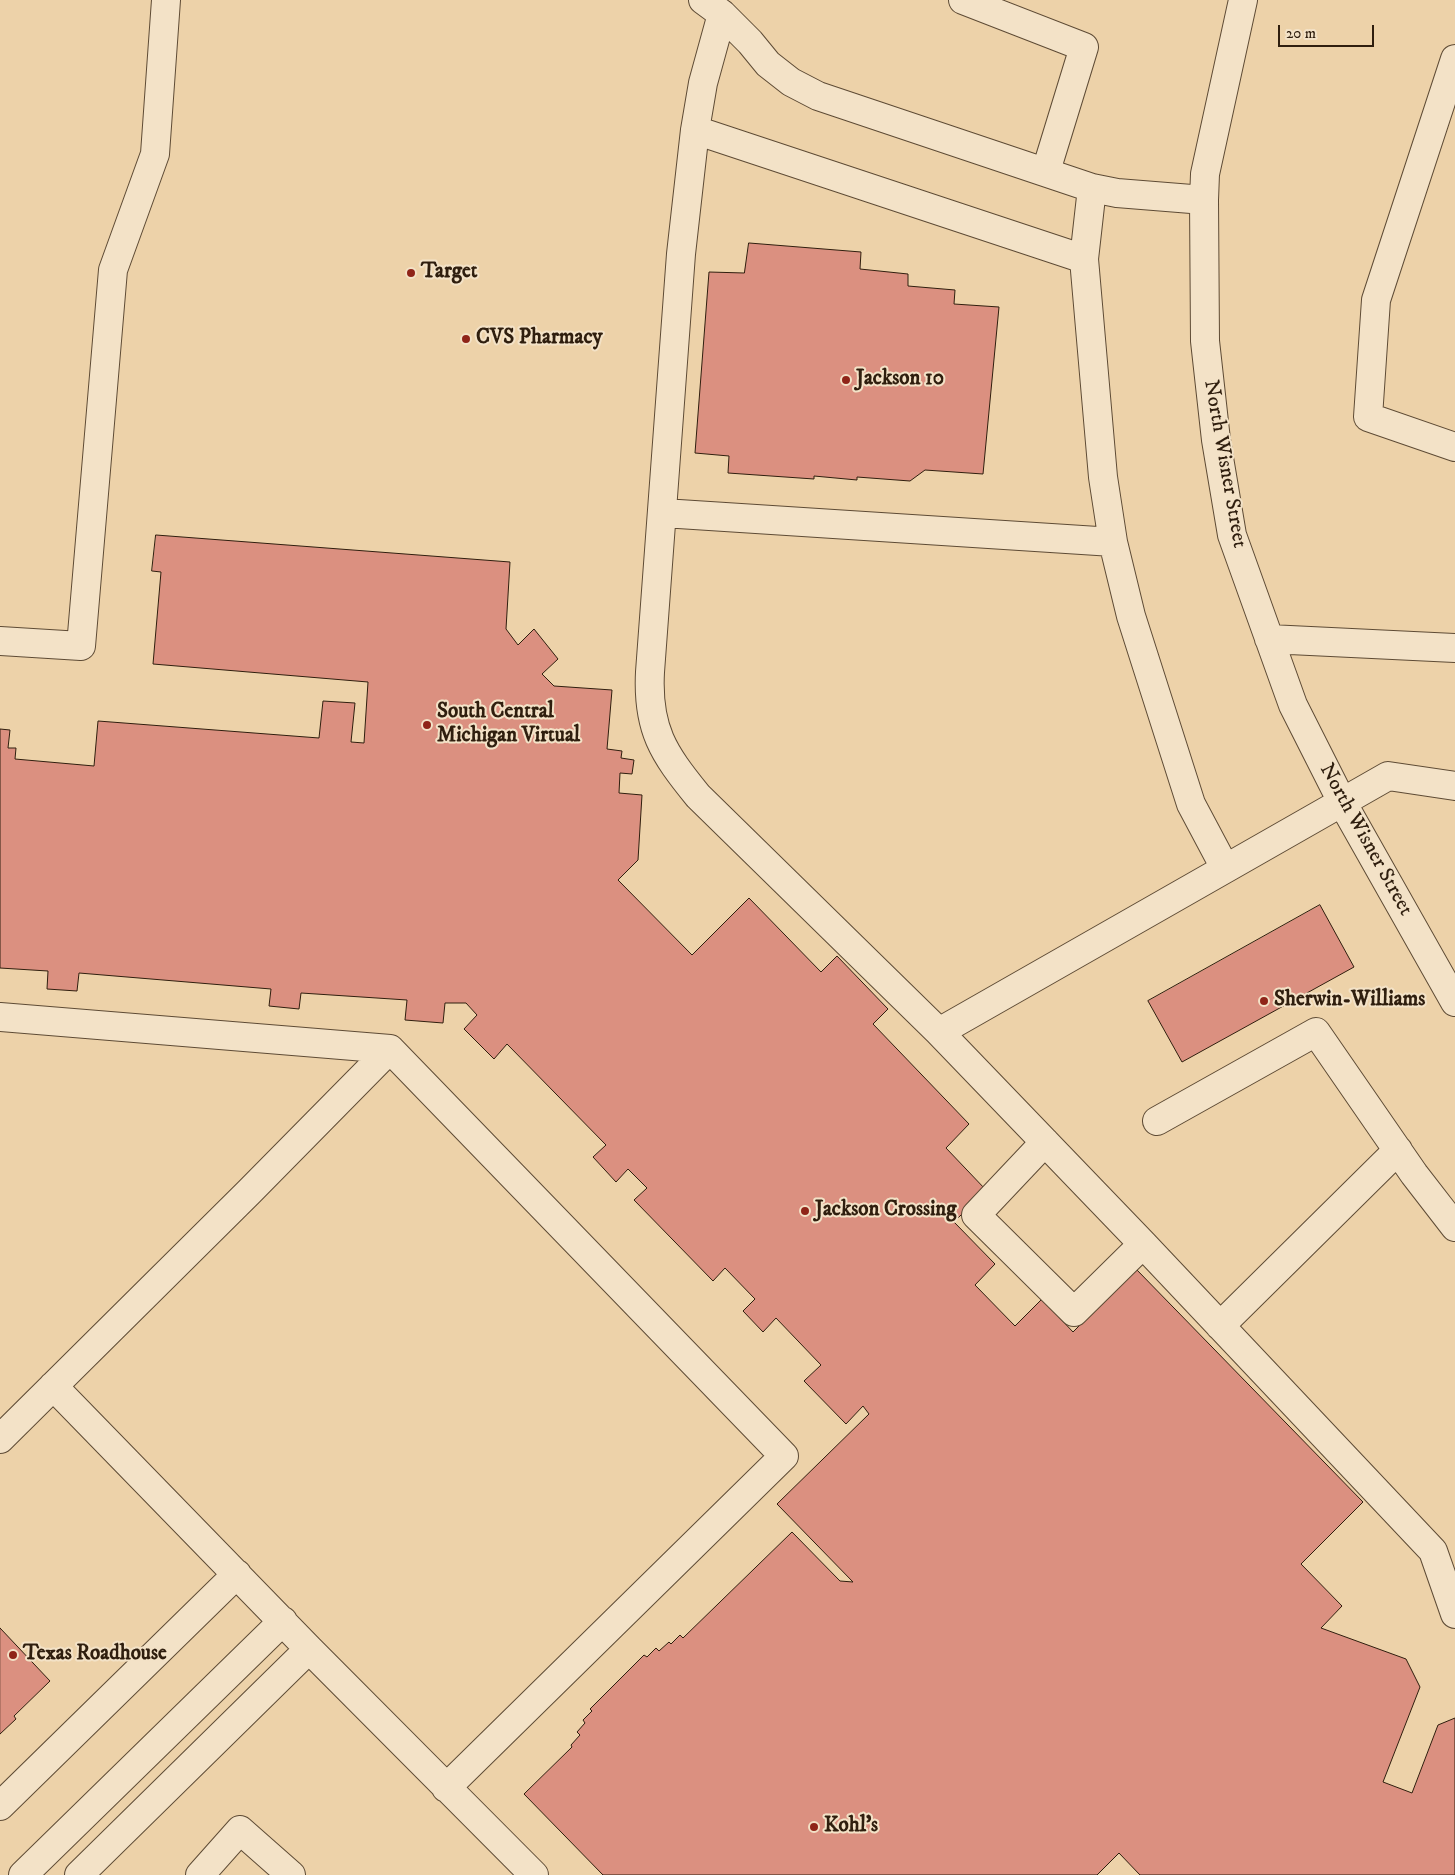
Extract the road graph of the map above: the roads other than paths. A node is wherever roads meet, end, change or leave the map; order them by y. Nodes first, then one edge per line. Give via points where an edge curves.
1 (166, 0) edge
2 (962, 0) edge
3 (1243, 0) edge
4 (712, 7) edge
5 (1455, 59) edge
6 (695, 130) junction
7 (1046, 171) junction
8 (1092, 188) junction
9 (1204, 200) junction
10 (1084, 259) junction
11 (1455, 446) edge
12 (663, 513) junction
13 (1112, 542) junction
14 (1269, 639) junction
15 (0, 640) edge
16 (1455, 648) edge
17 (1455, 786) edge
18 (1342, 802) junction
19 (1225, 868) junction
20 (1455, 1002) edge
21 (0, 1017) edge
22 (939, 1032) junction
23 (390, 1049) junction
24 (1157, 1121) dead end
25 (1045, 1142) junction
26 (1398, 1150) junction
27 (1455, 1227) edge
28 (1143, 1244) junction
29 (1220, 1326) junction
30 (53, 1386) junction
31 (0, 1438) edge
32 (237, 1574) junction
33 (1455, 1614) edge
34 (283, 1621) junction
35 (309, 1649) junction
36 (446, 1788) junction
37 (0, 1806) edge
38 (22, 1875) edge
39 (79, 1875) edge
40 (200, 1875) edge
41 (291, 1875) edge
42 (534, 1875) edge

1 - 15 street via 155,154 113,270 111,284 81,646
2 - 7 street via 1084,47
3 - 9 street, North Wisner Street via 1205,174
4 - 6 street
4 - 7 street via 750,42 768,64 791,82 818,96
5 - 11 street via 1376,300 1368,417
6 - 10 street
6 - 12 street via 681,254
7 - 8 street
8 - 9 street
8 - 10 street
9 - 14 street, North Wisner Street via 1205,341 1216,440 1232,535
10 - 13 street via 1103,477
12 - 13 street
12 - 22 street via 649,697 651,716 668,756 698,796
13 - 19 street via 1131,616 1191,804
14 - 16 street
14 - 18 street, North Wisner Street via 1293,705
17 - 18 street via 1388,776
18 - 19 street
18 - 20 street, North Wisner Street
19 - 22 street
21 - 23 street
22 - 25 street
23 - 30 street
23 - 36 street via 784,1456
24 - 26 street via 1316,1032
25 - 28 street
25 - 28 street via 976,1215 1074,1312
26 - 27 street
26 - 29 street
28 - 29 street
29 - 33 street via 1433,1551
30 - 31 street
30 - 32 street
32 - 34 street
32 - 37 street
34 - 35 street
34 - 38 street
35 - 36 street
35 - 39 street
36 - 42 street
40 - 41 street via 240,1830

